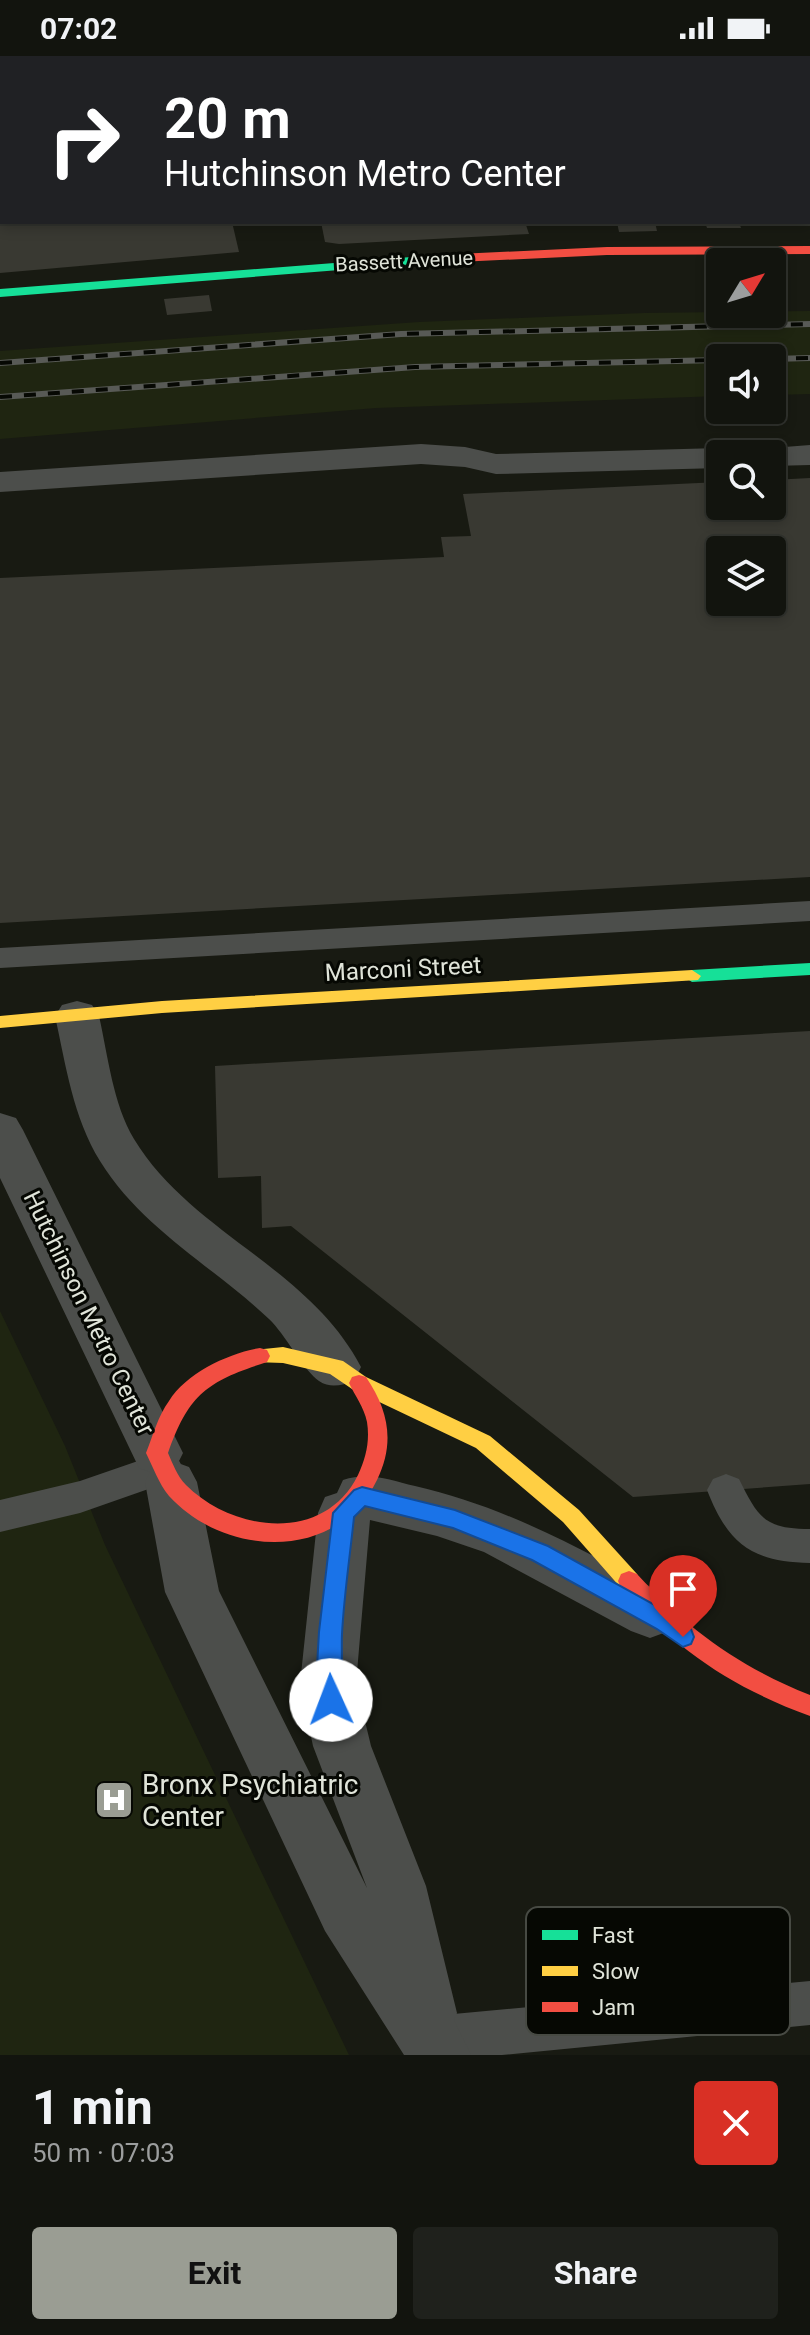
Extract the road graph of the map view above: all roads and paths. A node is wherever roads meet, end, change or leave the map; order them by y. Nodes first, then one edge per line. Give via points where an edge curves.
1 (810, 250) edge
2 (0, 293) edge
3 (810, 455) edge
4 (786, 456) edge
5 (706, 458) edge
6 (0, 482) edge
7 (810, 911) edge
8 (0, 958) edge
9 (810, 969) edge
10 (77, 1016) junction
11 (0, 1022) edge
12 (0, 1130) edge
13 (347, 1375) junction
14 (164, 1468) junction
15 (726, 1490) dead end
16 (353, 1505) junction
17 (0, 1516) edge
18 (810, 1546) edge
19 (665, 1622) junction
20 (810, 1706) edge
21 (810, 2003) edge
22 (790, 2005) edge
23 (538, 2035) edge
24 (436, 2047) edge

1 - 2 street, Bassett Avenue via 497,256
3 - 4 street
5 - 6 street via 496,464 407,454
7 - 8 lane
9 - 10 street, Marconi Street
10 - 11 street, Marconi Street
10 - 13 street, Hutchinson Metro Center via 103,1117 115,1148 136,1177 289,1307
12 - 14 street, Hutchinson Metro Center
13 - 14 street, Hutchinson Metro Center via 283,1355 235,1362 187,1390 173,1409
13 - 16 street, Hutchinson Metro Center via 375,1404 380,1424 374,1473
13 - 19 street, Hutchinson Metro Center via 483,1442 571,1516
14 - 16 street, Hutchinson Metro Center via 189,1501 214,1519 262,1535 319,1528
14 - 17 lane via 80,1497
14 - 24 street, Hutchinson Metro Center via 192,1592 346,1910
15 - 18 lane via 738,1520 763,1541
16 - 19 street, Hutchinson Metro Center via 430,1511 480,1527 540,1553
16 - 24 street, Hutchinson Metro Center via 328,1684 342,1746 396,1886
19 - 20 street, Hutchinson Metro Center via 731,1671
21 - 22 lane
23 - 24 lane

